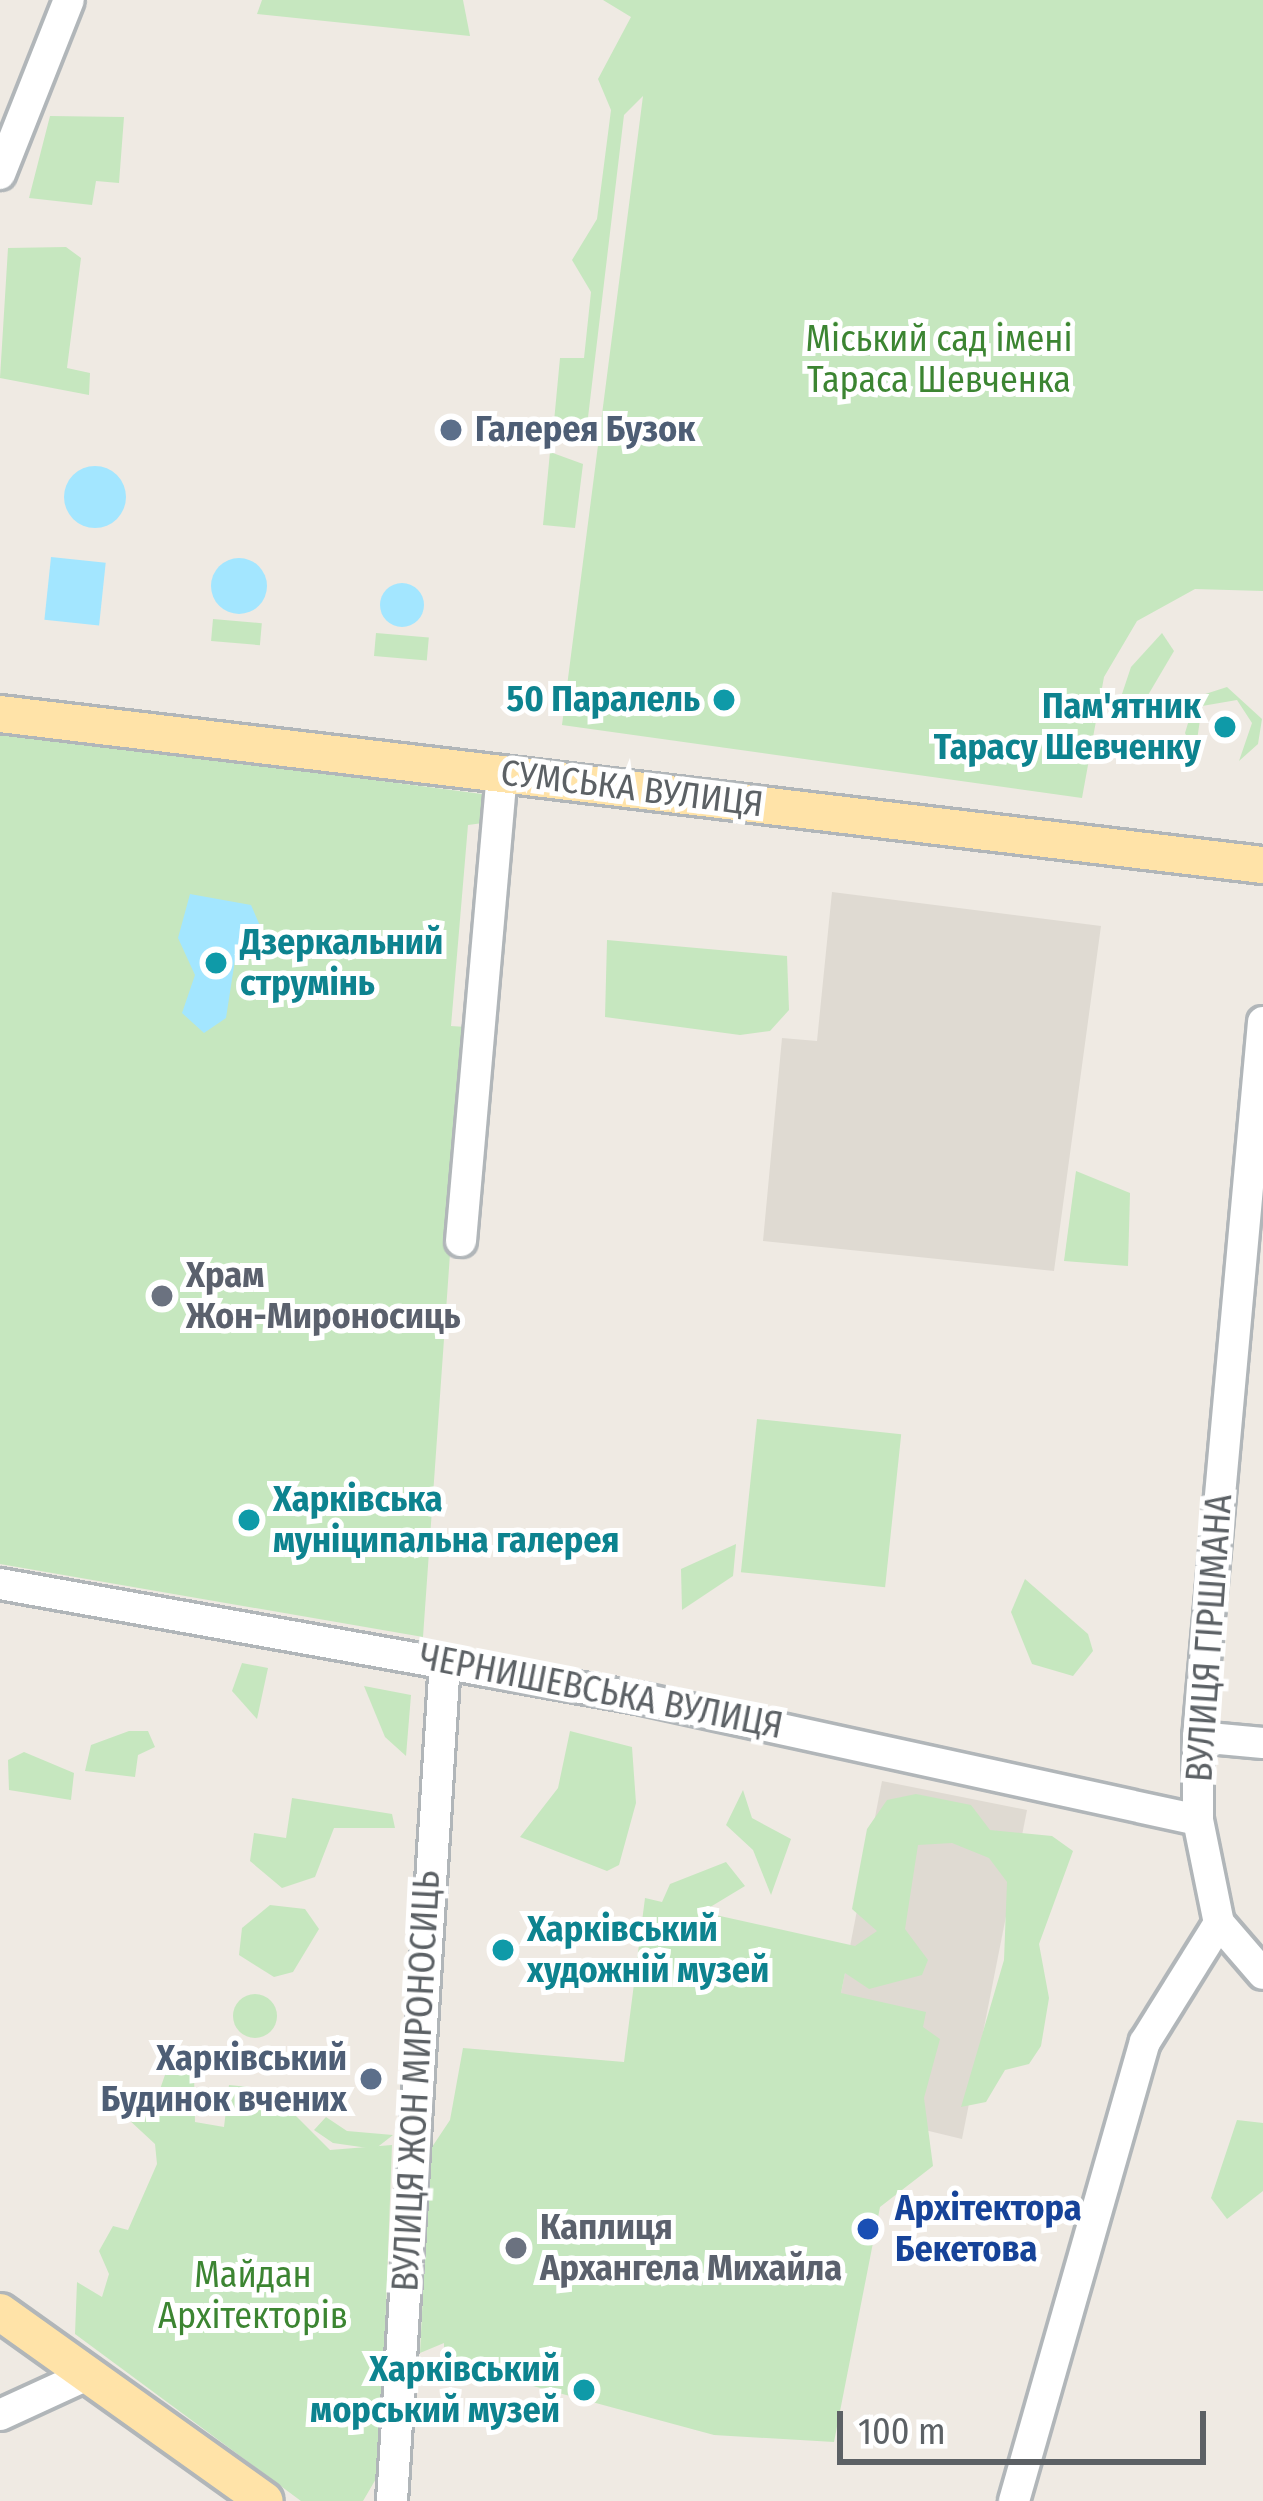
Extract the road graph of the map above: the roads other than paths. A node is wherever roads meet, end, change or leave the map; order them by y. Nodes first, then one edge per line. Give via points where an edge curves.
1 (69, 0) edge
2 (0, 173) edge
3 (0, 714) edge
4 (502, 774) junction
5 (1263, 865) edge
6 (1263, 1022) edge
7 (460, 1241) dead end
8 (0, 1584) edge
9 (445, 1662) junction
10 (1198, 1737) junction
11 (1263, 1743) edge
12 (1198, 1820) junction
13 (1219, 1923) junction
14 (1263, 1974) edge
15 (0, 2312) edge
16 (89, 2374) junction
17 (0, 2415) edge
18 (265, 2501) edge
19 (392, 2501) edge
20 (1014, 2501) edge

1 - 2 street
3 - 4 main road, СУМСЬКА ВУЛИЦЯ
4 - 5 main road, СУМСЬКА ВУЛИЦЯ
4 - 7 street
6 - 10 street, ВУЛИЦЯ ГІРШМАНА
8 - 9 street, ЧЕРНИШЕВСЬКА ВУЛИЦЯ
9 - 12 street, ЧЕРНИШЕВСЬКА ВУЛИЦЯ
9 - 19 street, ВУЛИЦЯ ЖОН МИРОНОСИЦЬ
10 - 11 street
10 - 12 street, ВУЛИЦЯ ГІРШМАНА
12 - 13 street, ВУЛИЦЯ ГІРШМАНА
13 - 14 street
13 - 20 street via 1145,2042
15 - 16 main road
16 - 17 street
16 - 18 main road

